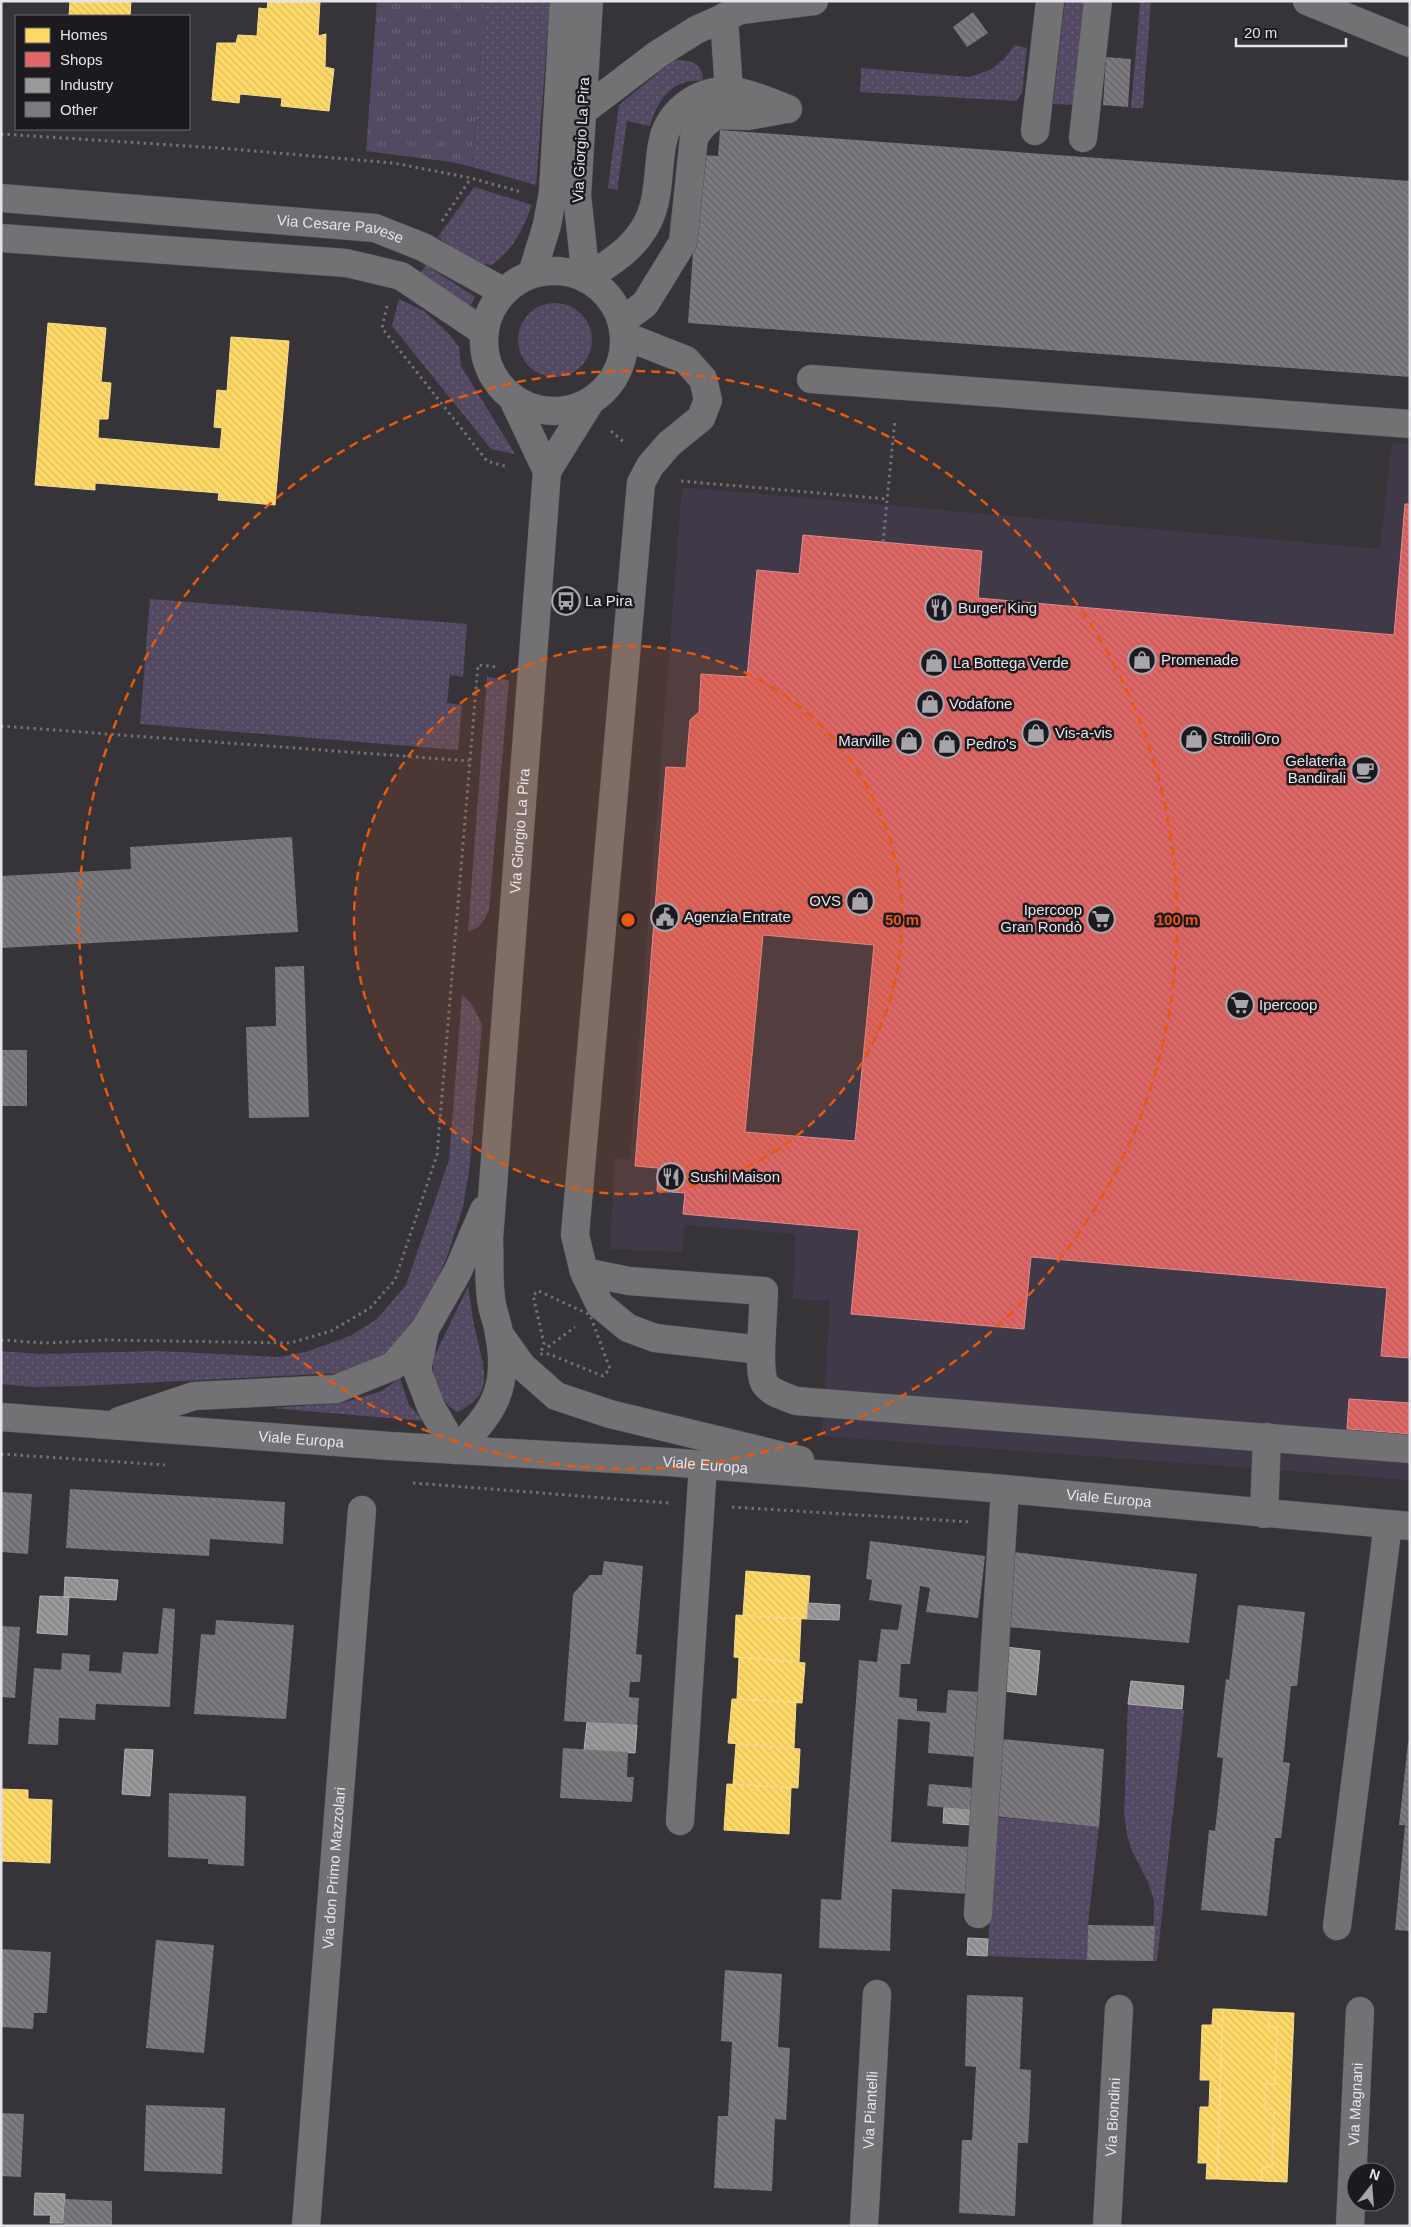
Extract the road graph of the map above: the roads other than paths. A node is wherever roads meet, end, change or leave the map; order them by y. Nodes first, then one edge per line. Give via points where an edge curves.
1 (564, 1) edge
2 (589, 1) edge
3 (814, 1) edge
4 (1050, 1) edge
5 (1098, 1) edge
6 (1307, 1) edge
7 (724, 17) junction
8 (1410, 42) edge
9 (729, 91) junction
10 (583, 111) junction
11 (1034, 130) dead end
12 (1083, 138) dead end
13 (1, 198) edge
14 (41, 200) junction
15 (163, 210) junction
16 (1, 238) edge
17 (581, 239) junction
18 (37, 242) junction
19 (630, 249) junction
20 (159, 251) junction
21 (532, 274) junction
22 (586, 279) junction
23 (504, 292) junction
24 (623, 328) junction
25 (484, 332) junction
26 (811, 378) dead end
27 (512, 398) junction
28 (590, 402) junction
29 (1410, 424) edge
30 (547, 471) junction
31 (492, 1190) junction
32 (584, 1272) junction
33 (425, 1329) junction
34 (500, 1336) junction
35 (761, 1350) junction
36 (1, 1417) edge
37 (108, 1425) junction
38 (1267, 1438) junction
39 (1410, 1449) edge
40 (456, 1450) junction
41 (703, 1465) junction
42 (851, 1477) junction
43 (1005, 1489) junction
44 (362, 1510) dead end
45 (1264, 1514) junction
46 (1399, 1525) edge
47 (680, 1821) dead end
48 (978, 1914) dead end
49 (1337, 1926) dead end
50 (877, 1994) dead end
51 (1119, 2008) dead end
52 (1360, 2011) dead end
53 (306, 2226) edge
54 (864, 2226) edge
55 (1107, 2226) edge
56 (1350, 2226) edge

1 - 21 street, Via Giorgio La Pira via 551,199
2 - 10 street, Via Giorgio La Pira
3 - 7 street via 741,10
4 - 11 street
5 - 12 street
6 - 8 street
7 - 9 street
7 - 10 street via 658,54
9 - 19 street via 691,101 676,112 662,144 655,204 646,226
9 - 24 street via 788,109 748,116 716,115 703,125 694,137 683,242 645,304
10 - 17 street, Via Giorgio La Pira via 577,195
13 - 14 street, Via Cesare Pavese
14 - 15 street, Via Cesare Pavese
14 - 18 street
15 - 20 street
15 - 23 street, Via Cesare Pavese via 375,228 423,247
16 - 18 street, Via Cesare Pavese
17 - 19 street via 594,248 611,251
17 - 22 street, Via Giorgio La Pira
18 - 20 street, Via Cesare Pavese
19 - 22 street
20 - 25 street, Via Cesare Pavese via 346,263 401,276
21 - 22 street via 550,271
21 - 23 street
22 - 24 street via 605,293
23 - 25 street via 490,310
24 - 28 street via 624,352 620,367 608,387
24 - 32 street via 686,360 703,379 708,400 701,418 669,444 650,466 641,483 575,1235
25 - 27 street via 488,369
26 - 29 street
27 - 28 street via 530,408 550,412 571,410
27 - 30 street, Via Giorgio La Pira
28 - 30 street, Via Giorgio La Pira
30 - 31 street, Via Giorgio La Pira
31 - 33 street via 478,1230
31 - 34 street via 489,1239 492,1303
32 - 35 street via 600,1305 628,1328 655,1338
32 - 35 street via 629,1281 764,1291
33 - 37 street via 393,1366 336,1389 194,1396
33 - 40 street via 417,1370 431,1407
34 - 40 street via 503,1375 497,1400 482,1423
34 - 42 street via 522,1366 556,1396 610,1414 787,1456
35 - 38 street via 761,1378 772,1392 796,1401
36 - 37 street, Viale Europa
37 - 40 street, Viale Europa
38 - 39 street
38 - 45 street
40 - 41 street, Viale Europa
41 - 42 street, Viale Europa
41 - 47 street
42 - 43 street, Viale Europa
43 - 45 street, Viale Europa
43 - 48 street
44 - 53 street, Via don Primo Mazzolari
45 - 46 street, Viale Europa
46 - 49 street
50 - 54 street, Via Piantelli
51 - 55 street, Via Biondini
52 - 56 street, Via Magnani

